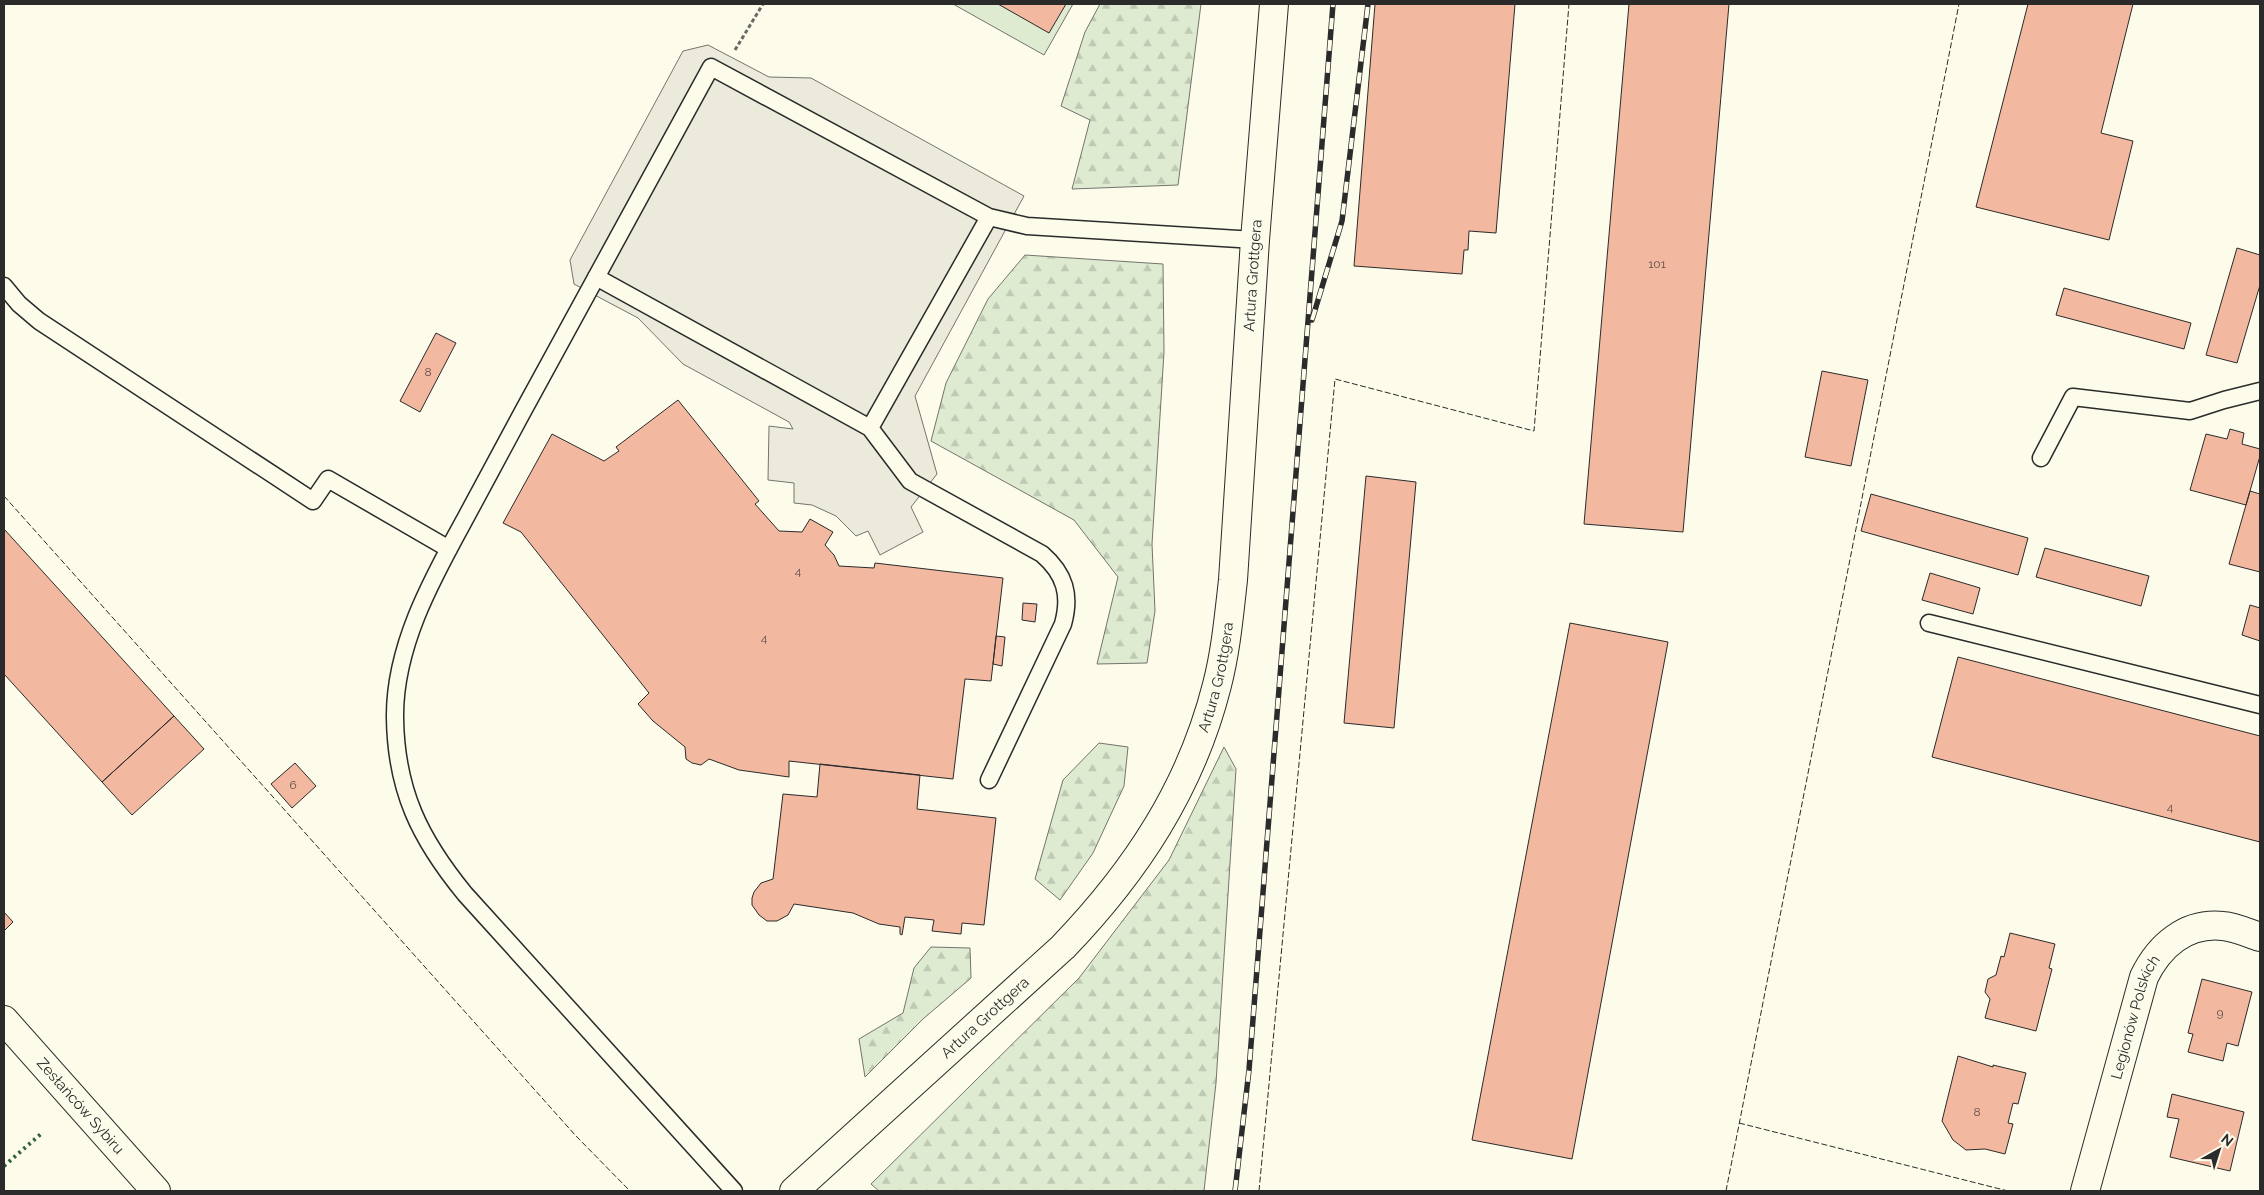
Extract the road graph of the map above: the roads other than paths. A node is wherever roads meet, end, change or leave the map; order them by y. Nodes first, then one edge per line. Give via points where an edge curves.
1 (1274, 4) edge
2 (989, 216) junction
3 (1255, 240) junction
4 (596, 277) junction
5 (4, 286) edge
6 (2260, 391) edge
7 (870, 428) junction
8 (2041, 458) dead end
9 (449, 549) junction
10 (1929, 623) dead end
11 (2260, 705) edge
12 (989, 780) dead end
13 (2260, 937) edge
14 (4, 1020) edge
15 (156, 1191) edge
16 (734, 1191) edge
17 (794, 1191) edge
18 (2085, 1191) edge

1 - 3 street, Artura Grottgera
2 - 3 lane via 1027,226
2 - 4 lane via 711,67
2 - 7 lane
3 - 17 street, Artura Grottgera via 1227,634 1217,685 1202,734 1180,787 1155,833 1098,911 1063,947
4 - 7 lane
4 - 9 lane
5 - 9 lane via 39,322 313,501 328,479
6 - 8 lane via 2190,412 2073,397
7 - 12 lane via 910,481 1042,554 1053,563 1066,586 1067,611 1063,624
9 - 16 lane via 408,638 398,679 394,716 398,758 405,791 419,826 438,860 465,894
10 - 11 lane
13 - 18 street, Legionów Polskich via 2224,926 2205,926 2180,935 2159,952 2144,977
14 - 15 street, Zesłańców Sybiru

